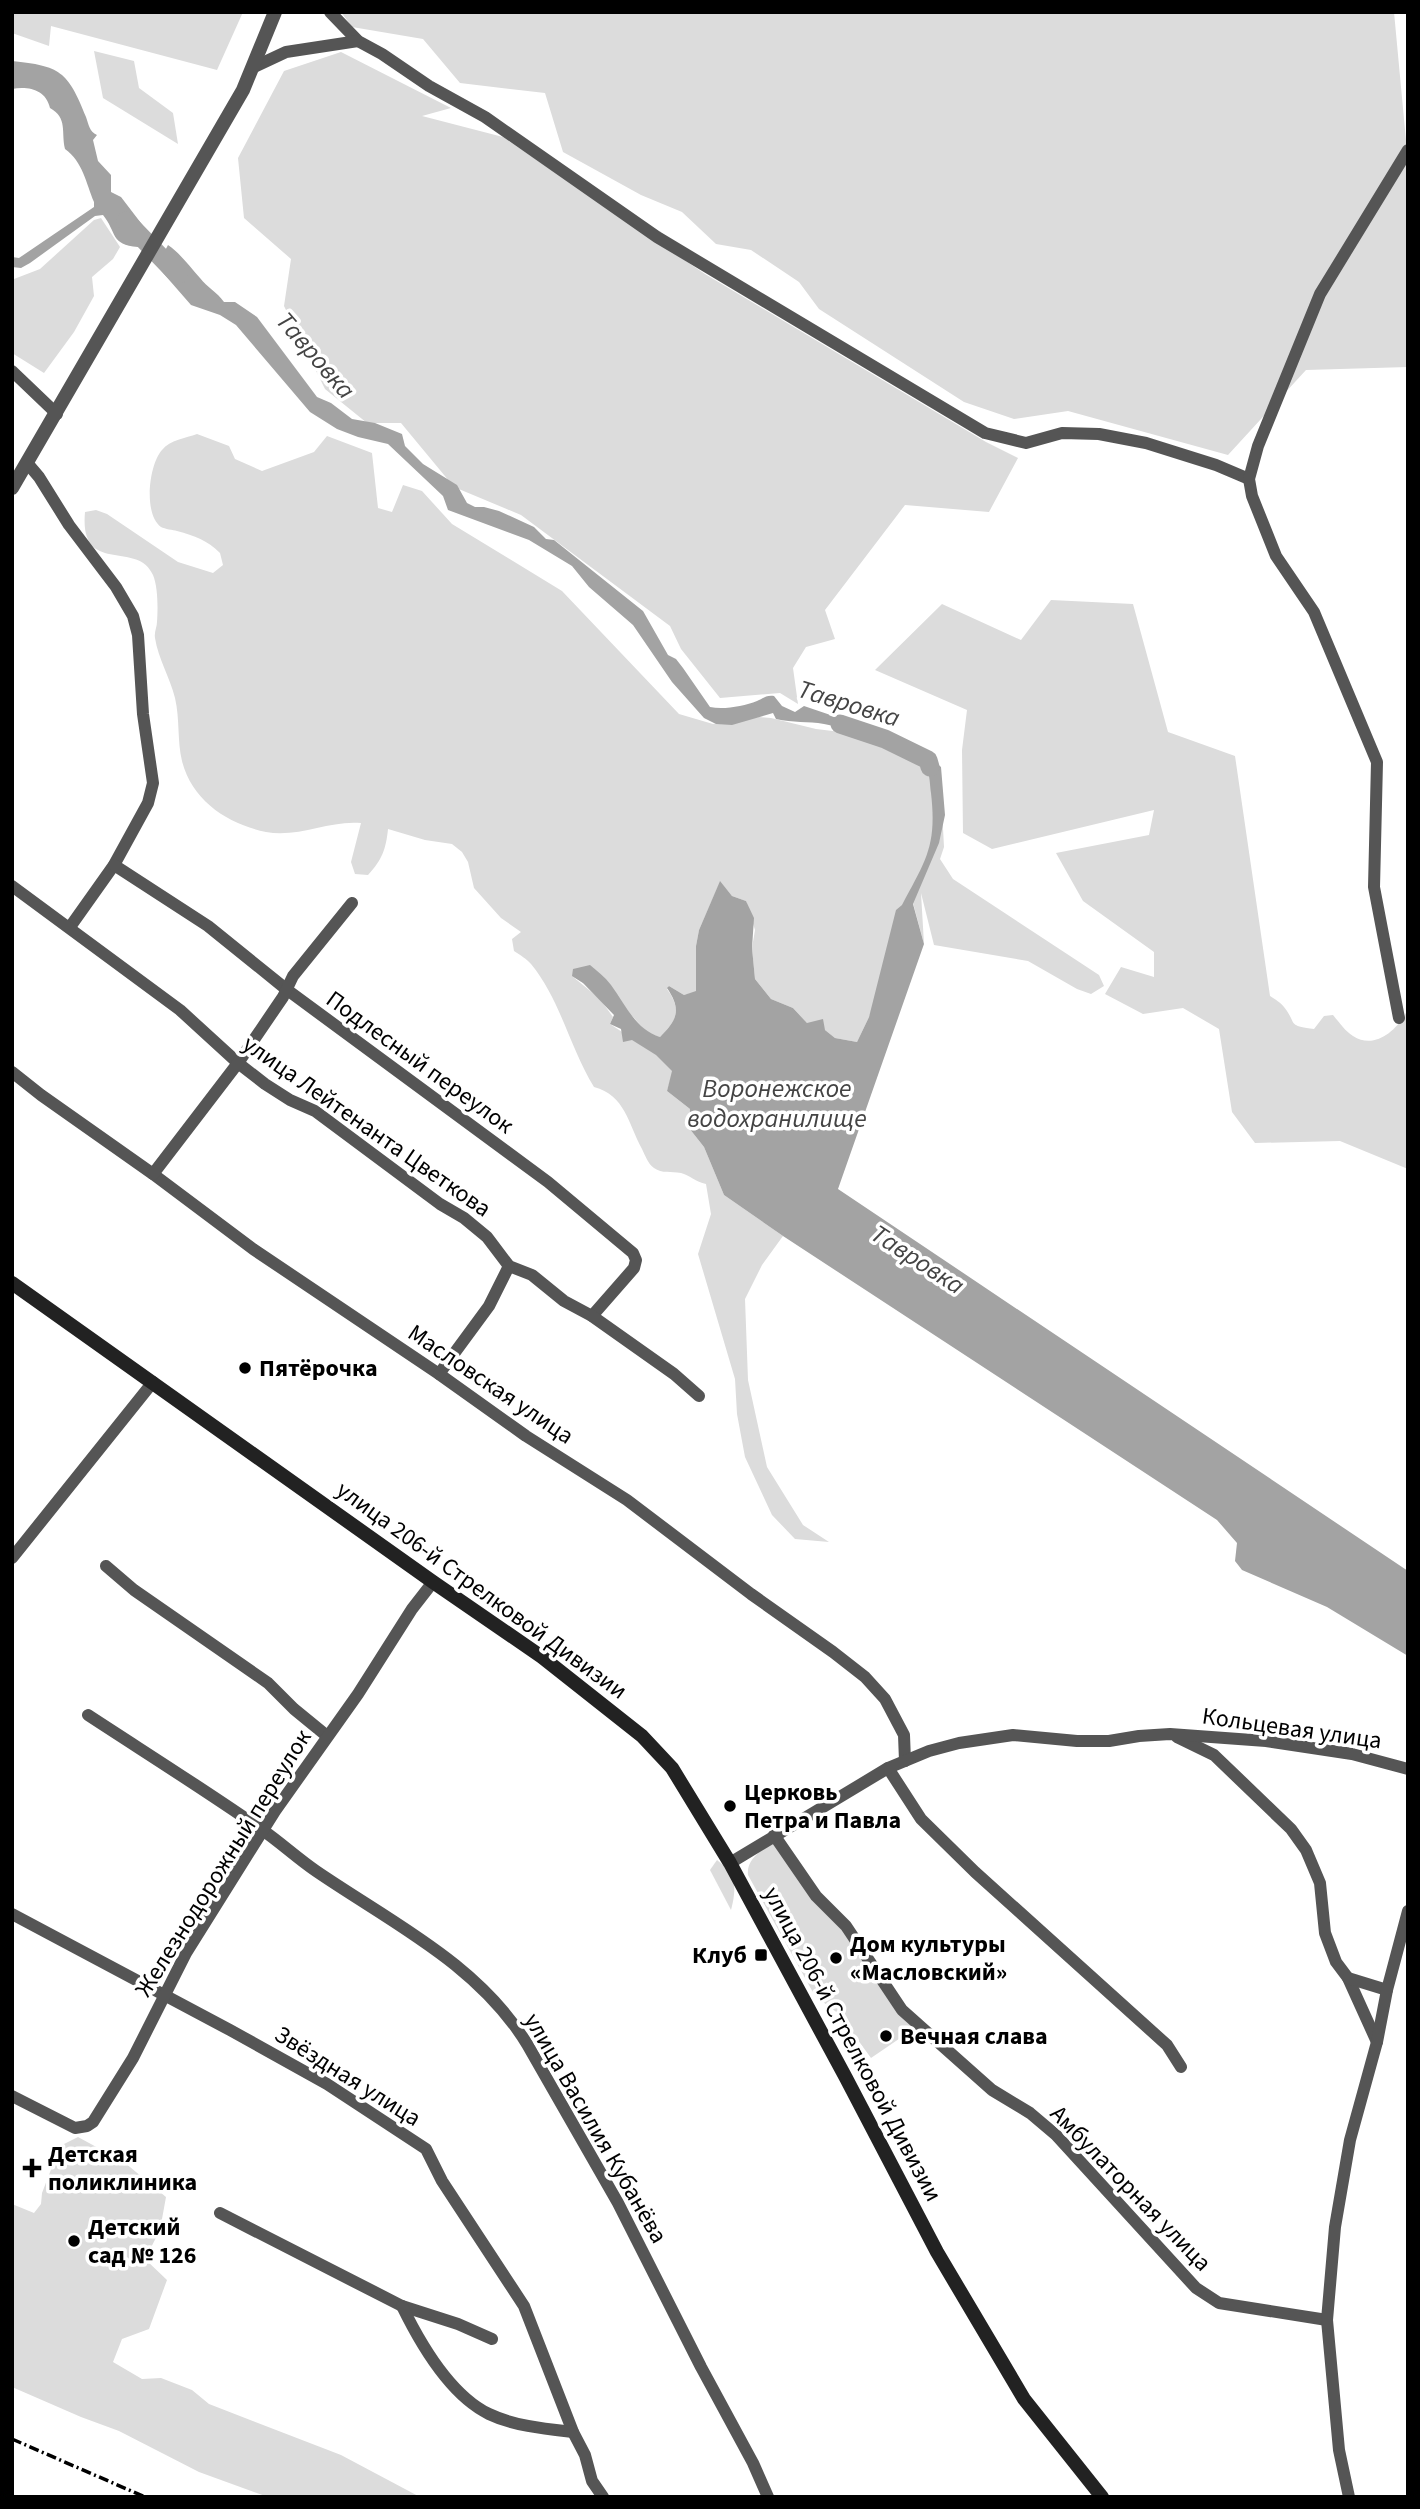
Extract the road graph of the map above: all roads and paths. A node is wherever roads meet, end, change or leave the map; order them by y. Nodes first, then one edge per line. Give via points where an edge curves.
1 (275, 12) edge
2 (330, 12) edge
3 (358, 41) junction
4 (254, 67) junction
5 (1408, 150) edge
6 (12, 371) edge
7 (57, 414) junction
8 (28, 464) junction
9 (1249, 479) junction
10 (12, 488) edge
11 (114, 865) junction
12 (12, 886) edge
13 (352, 903) dead end
14 (70, 927) junction
15 (286, 989) junction
16 (1399, 1018) dead end
17 (238, 1063) junction
18 (12, 1072) edge
19 (153, 1174) junction
20 (509, 1266) junction
21 (12, 1283) edge
22 (592, 1316) junction
23 (439, 1374) junction
24 (153, 1382) junction
25 (699, 1396) dead end
26 (12, 1558) edge
27 (106, 1566) dead end
28 (433, 1582) junction
29 (88, 1715) dead end
30 (1170, 1734) junction
31 (327, 1736) junction
32 (905, 1761) junction
33 (888, 1768) junction
34 (1408, 1769) edge
35 (264, 1830) junction
36 (774, 1835) junction
37 (730, 1863) junction
38 (1408, 1911) edge
39 (12, 1914) edge
40 (1348, 1978) junction
41 (1387, 1990) junction
42 (163, 1995) junction
43 (1377, 2042) junction
44 (1181, 2067) dead end
45 (12, 2096) edge
46 (220, 2213) dead end
47 (402, 2306) junction
48 (1327, 2320) junction
49 (492, 2339) dead end
50 (573, 2432) junction
51 (603, 2497) edge
52 (768, 2497) edge
53 (1102, 2497) edge
54 (1349, 2497) edge

1 - 4 street
2 - 3 street
3 - 4 street via 286,51
3 - 9 street via 485,117 657,237 985,433 1026,443 1062,433 1099,434 1146,443
4 - 7 street
5 - 9 street via 1320,294
6 - 7 street
7 - 8 street
8 - 10 street
8 - 11 street via 116,587 138,635 153,783 148,803
9 - 16 street via 1276,556 1314,612 1377,762 1374,887
11 - 14 street
11 - 15 street, Подлесный переулок via 208,926
12 - 14 street, улица Лейтенанта Цветкова
13 - 15 street
14 - 17 street, улица Лейтенанта Цветкова via 180,1010
15 - 17 street
15 - 22 street, Подлесный переулок via 548,1182 633,1254 634,1268
17 - 19 street
17 - 20 street, улица Лейтенанта Цветкова via 290,1100 315,1111 464,1218 487,1237
18 - 19 street, Масловская улица
19 - 23 street, Масловская улица
20 - 22 street, улица Лейтенанта Цветкова via 533,1275 564,1301
20 - 23 street via 489,1306
21 - 24 main road, улица 206-й Стрелковой Дивизии
22 - 25 street, улица Лейтенанта Цветкова
23 - 32 street, Масловская улица via 627,1500 865,1677 885,1699 904,1735
24 - 26 street
24 - 28 main road, улица 206-й Стрелковой Дивизии
27 - 31 street via 268,1683
28 - 31 street, Железнодорожный переулок
28 - 37 main road, улица 206-й Стрелковой Дивизии via 542,1657 642,1736 678,1776
29 - 35 street, улица Василия Кубанёва
30 - 32 street, Кольцевая улица via 1109,1741 1013,1735 959,1743
30 - 34 street, Кольцевая улица via 1266,1741 1352,1754
30 - 40 street, Кольцевая улица via 1214,1755 1291,1829 1320,1883 1325,1933
31 - 35 street, Железнодорожный переулок
32 - 33 street, Кольцевая улица
33 - 36 street, Кольцевая улица
33 - 44 street via 921,1819 1167,2045
35 - 42 street, Железнодорожный переулок
35 - 52 street, улица Василия Кубанёва via 315,1870 439,1951 512,2020 618,2203
36 - 37 street, Кольцевая улица
36 - 48 street, Амбулаторная улица via 816,1896 846,1926 902,2010 992,2090 1056,2135 1196,2288 1219,2303
37 - 53 main road, улица 206-й Стрелковой Дивизии via 944,2264 1024,2399
38 - 41 street
39 - 42 street, Звёздная улица
40 - 41 street
40 - 43 street, Кольцевая улица
41 - 43 street
42 - 45 street, Железнодорожный переулок via 133,2057 93,2122 75,2128
42 - 50 street, Звёздная улица via 327,2084 426,2149 524,2306
43 - 48 street via 1350,2140 1335,2227
46 - 47 street
47 - 49 street
47 - 50 street via 428,2355 472,2403 507,2420
48 - 54 street via 1337,2438
50 - 51 street, Звёздная улица

